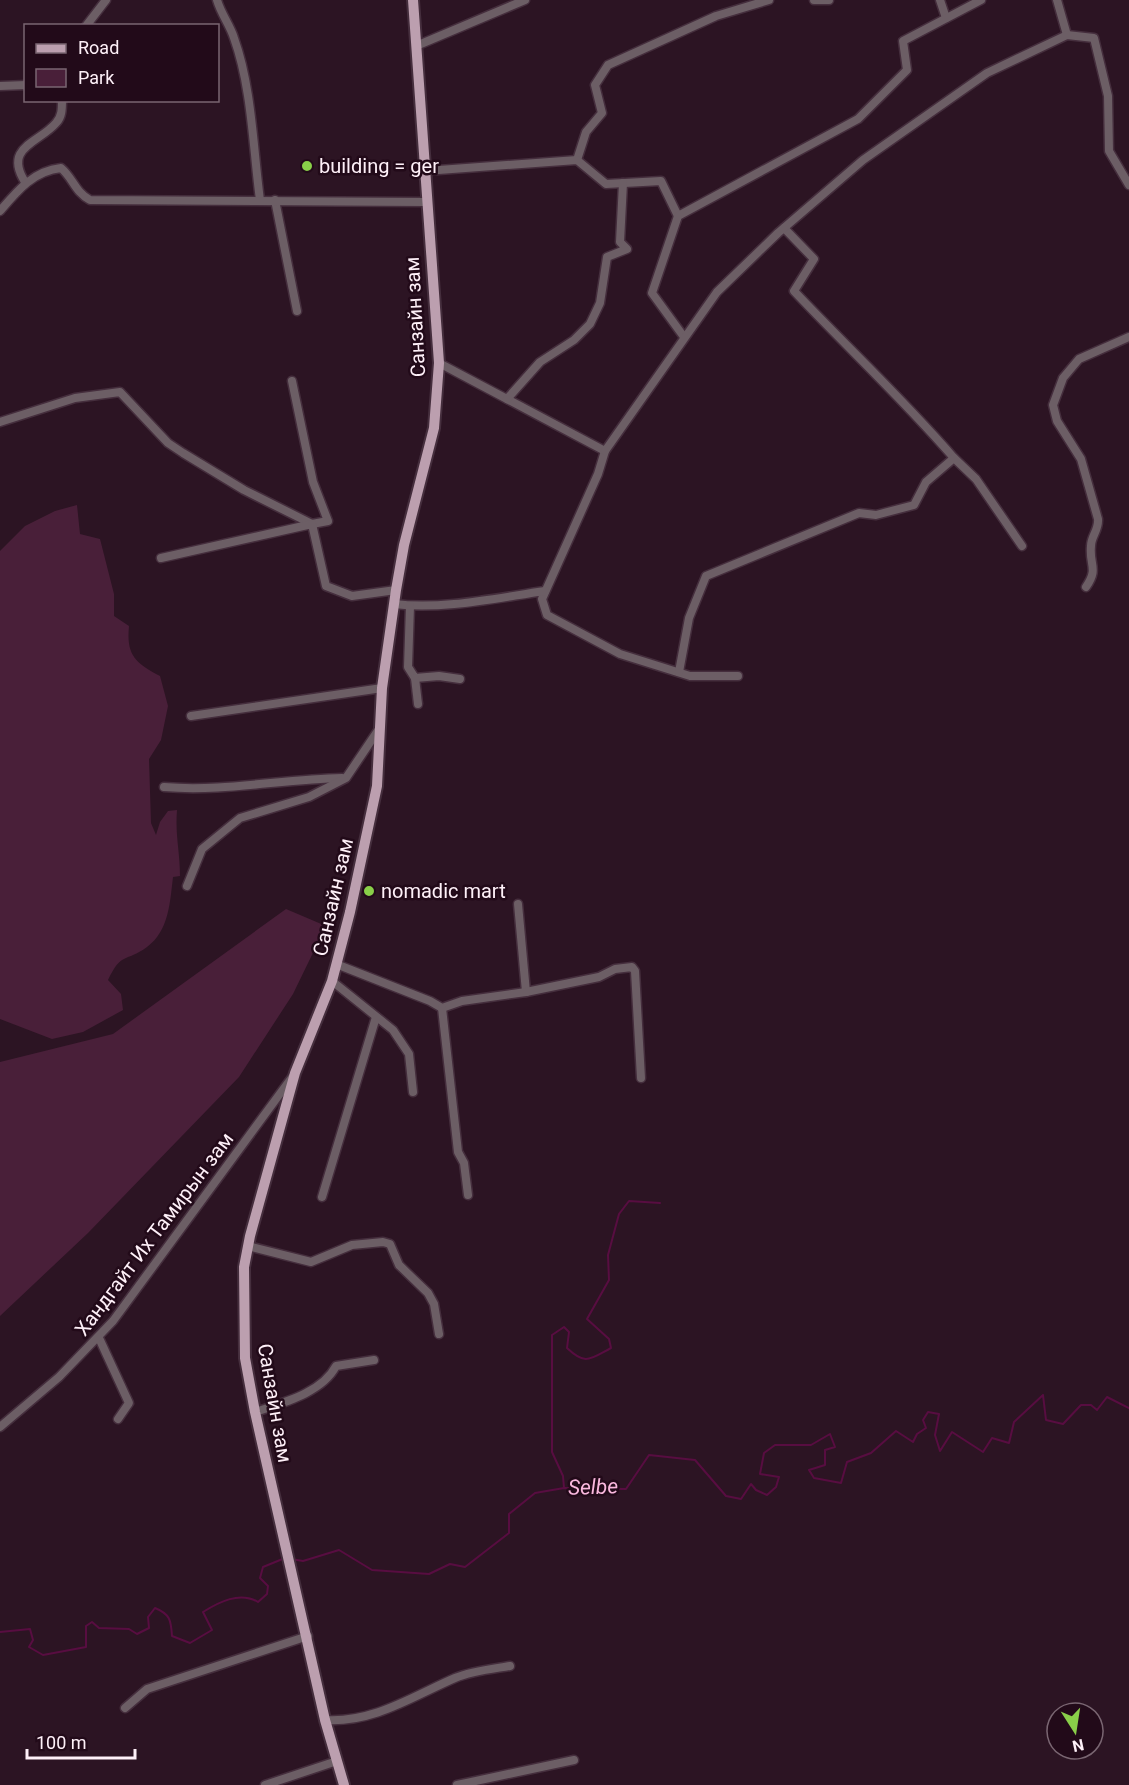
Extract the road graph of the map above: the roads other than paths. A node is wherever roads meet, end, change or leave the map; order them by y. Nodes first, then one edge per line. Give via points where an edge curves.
1 (106, 0) edge
2 (217, 0) edge
3 (412, 0) edge
4 (525, 0) edge
5 (769, 0) edge
6 (814, 0) edge
7 (829, 0) edge
8 (940, 0) edge
9 (981, 0) edge
10 (1057, 0) edge
11 (946, 18) junction
12 (88, 24) edge
13 (1067, 35) junction
14 (416, 46) junction
15 (24, 85) edge
16 (0, 86) edge
17 (62, 102) edge
18 (577, 160) junction
19 (425, 171) junction
20 (25, 182) junction
21 (623, 183) junction
22 (1129, 185) edge
23 (260, 200) junction
24 (275, 200) junction
25 (426, 202) junction
26 (0, 211) edge
27 (678, 216) junction
28 (784, 228) junction
29 (297, 311) dead end
30 (684, 337) junction
31 (1129, 337) edge
32 (439, 363) junction
33 (292, 381) dead end
34 (507, 399) junction
35 (0, 422) edge
36 (605, 451) junction
37 (954, 458) junction
38 (312, 524) junction
39 (1022, 546) dead end
40 (161, 558) dead end
41 (1086, 587) dead end
42 (396, 590) junction
43 (545, 591) junction
44 (394, 604) junction
45 (410, 606) junction
46 (679, 672) junction
47 (738, 676) dead end
48 (415, 678) junction
49 (460, 679) dead end
50 (382, 688) junction
51 (418, 704) dead end
52 (191, 716) dead end
53 (380, 729) junction
54 (346, 778) junction
55 (164, 788) dead end
56 (187, 885) dead end
57 (518, 904) dead end
58 (336, 964) junction
59 (332, 981) junction
60 (526, 992) junction
61 (442, 1008) junction
62 (376, 1017) junction
63 (295, 1073) junction
64 (641, 1078) dead end
65 (413, 1092) dead end
66 (468, 1195) dead end
67 (322, 1197) dead end
68 (248, 1246) junction
69 (439, 1334) dead end
70 (99, 1338) junction
71 (374, 1360) dead end
72 (255, 1412) junction
73 (118, 1419) dead end
74 (0, 1427) edge
75 (308, 1636) junction
76 (510, 1666) dead end
77 (125, 1708) dead end
78 (325, 1720) junction
79 (574, 1760) dead end
80 (337, 1761) junction
81 (265, 1785) edge
82 (344, 1785) edge
83 (457, 1785) edge

1 - 12 street
2 - 23 street via 220,14 234,37
3 - 14 main road, Санзайн зам
4 - 14 street
5 - 18 street via 716,16 608,65 595,85 603,113 586,132
6 - 7 street
8 - 11 street
9 - 11 street
10 - 13 street
11 - 27 street via 903,40 907,70 858,119
13 - 22 street via 1094,38 1108,96 1109,151
13 - 28 street via 987,73 863,159
14 - 19 main road, Санзайн зам
15 - 16 street
17 - 20 street via 56,124 24,148 18,162
18 - 19 street
18 - 21 street via 606,184
19 - 25 main road, Санзайн зам
20 - 23 street via 50,169 61,168 70,175 79,194 90,200
20 - 26 street
21 - 27 street via 661,181
21 - 34 street via 620,242 627,249 607,257 596,314 574,340 540,362
23 - 24 street
24 - 25 street
24 - 29 street
25 - 32 main road, Санзайн зам
27 - 30 street via 652,293
28 - 30 street via 717,292
28 - 37 street via 814,259 794,291
30 - 36 street
31 - 41 street via 1079,359 1063,378 1053,405 1057,421 1081,459 1098,519 1090,545 1093,578
32 - 34 street
32 - 42 main road, Санзайн зам via 434,428
33 - 38 street via 313,482 328,521
34 - 36 street
35 - 38 street via 75,398 120,392 168,444 244,490
36 - 43 street
37 - 39 street via 976,479
37 - 46 street via 926,482 914,505 876,515 859,513 706,576 689,618
38 - 40 street
38 - 42 street via 326,586 352,596
42 - 44 main road, Санзайн зам
43 - 45 street
43 - 46 street via 542,604 556,621 620,654
44 - 45 street
44 - 50 main road, Санзайн зам
45 - 48 street via 408,667
46 - 47 street via 690,676
48 - 49 street
48 - 51 street
50 - 52 street
50 - 53 main road, Санзайн зам
53 - 54 street
53 - 58 main road, Санзайн зам via 377,786
54 - 55 street via 310,778 203,790
54 - 56 street via 309,797 240,818 202,849
57 - 60 street
58 - 59 main road, Санзайн зам
58 - 61 street
59 - 62 street
59 - 63 main road, Санзайн зам
60 - 61 street via 462,1001
60 - 64 street via 632,968
61 - 66 street via 458,1152 464,1163
62 - 65 street via 393,1030 409,1054
62 - 67 street
63 - 68 main road, Санзайн зам
63 - 70 street, Хандгайт Их Тамирын зам
68 - 69 street via 311,1262 352,1245 388,1243 399,1265 431,1298
68 - 72 main road, Санзайн зам via 244,1267 245,1358
70 - 73 street via 129,1402
70 - 74 street, Хандгайт Их Тамирын зам
71 - 72 street via 336,1366 321,1384
72 - 75 main road, Санзайн зам
75 - 77 street via 147,1689
75 - 78 main road, Санзайн зам
76 - 78 street via 456,1678 415,1699 359,1718
78 - 80 main road, Санзайн зам
79 - 83 street
80 - 81 street
80 - 82 main road, Санзайн зам

